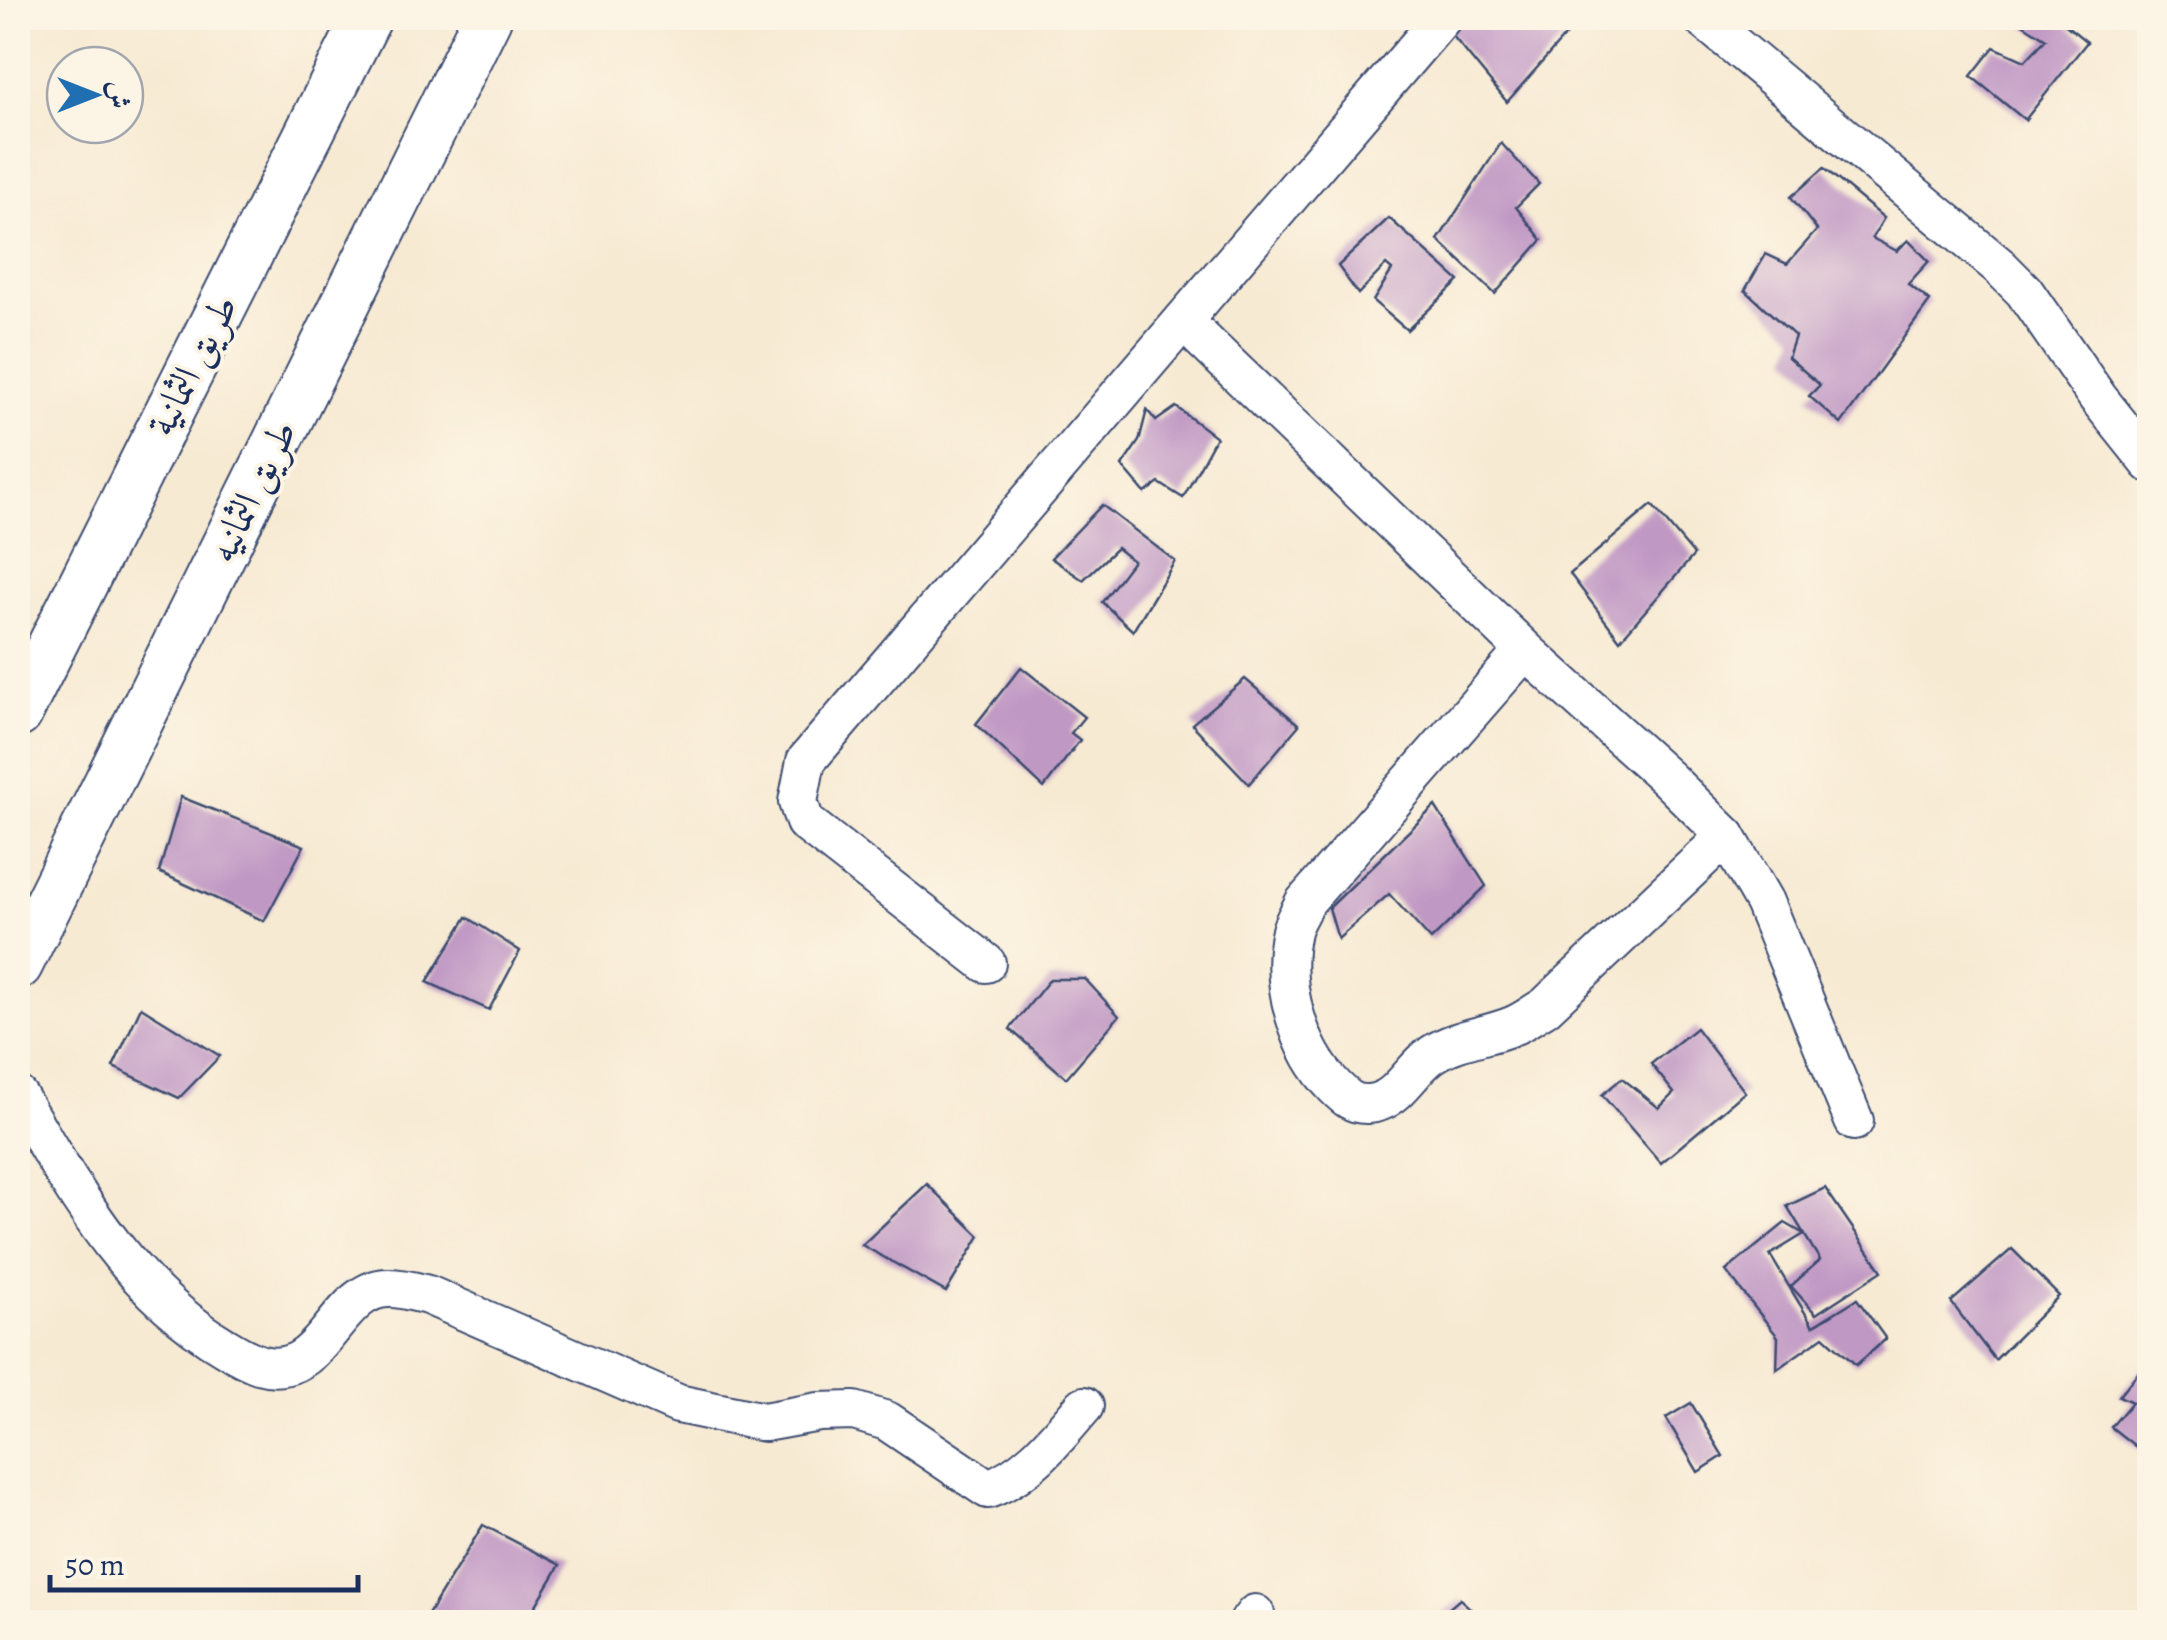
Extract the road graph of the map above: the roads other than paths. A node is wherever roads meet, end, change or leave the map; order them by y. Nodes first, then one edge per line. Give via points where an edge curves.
1 (367, 18) edge
2 (487, 18) edge
3 (1442, 18) edge
4 (1702, 18) edge
5 (1182, 321) junction
6 (2150, 463) edge
7 (1524, 650) junction
8 (18, 713) edge
9 (1726, 836) junction
10 (986, 963) dead end
11 (18, 964) edge
12 (18, 1096) edge
13 (1854, 1120) dead end
14 (1084, 1406) dead end

1 - 8 street, طريق الثمانية
2 - 11 street, طريق الثمانيه
3 - 5 street
4 - 6 street via 1999,266
5 - 7 street
5 - 10 street via 806,761 798,802 804,822
7 - 9 street
7 - 9 street via 1304,903 1291,929 1290,990 1308,1052 1348,1100 1385,1100 1443,1048 1512,1026 1545,1007
9 - 13 street via 1764,902
12 - 14 street via 84,1207 151,1292 254,1364 296,1362 362,1296 386,1287 428,1294 678,1404 764,1422 854,1411 887,1420 988,1489 1008,1482 1044,1452

